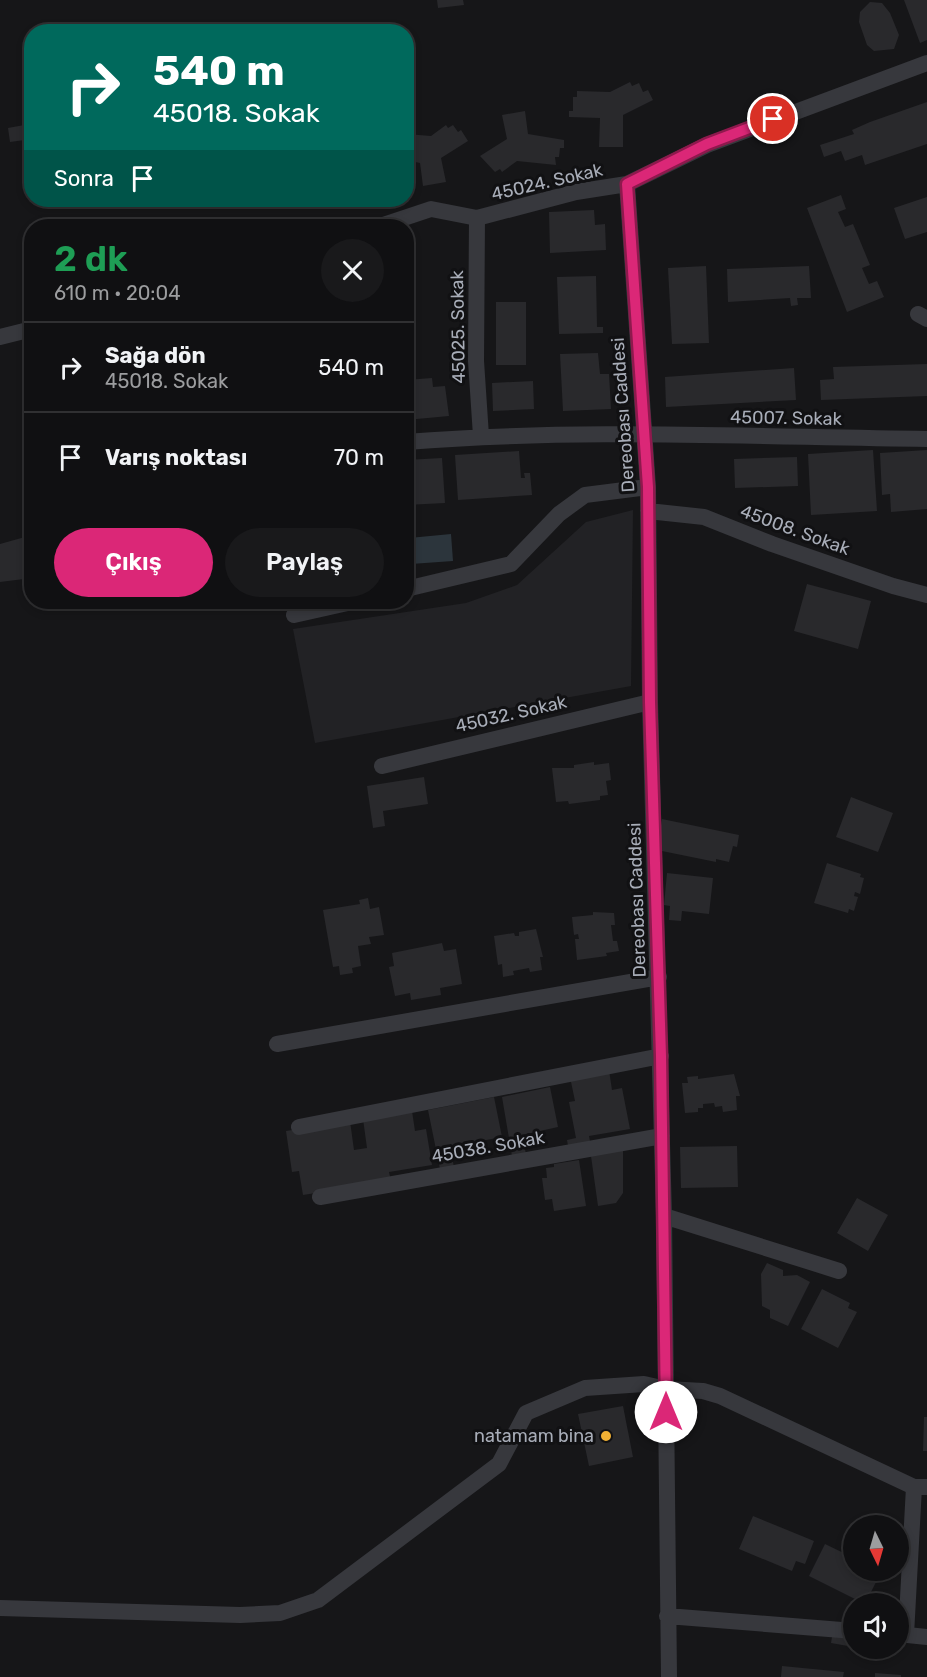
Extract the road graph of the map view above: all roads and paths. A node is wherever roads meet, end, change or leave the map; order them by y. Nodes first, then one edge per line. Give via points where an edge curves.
1 (927, 63) edge
2 (627, 184) junction
3 (477, 218) junction
4 (401, 219) edge
5 (24, 331) edge
6 (0, 337) edge
7 (645, 435) junction
8 (481, 436) junction
9 (927, 439) edge
10 (414, 441) edge
11 (648, 487) junction
12 (648, 511) junction
13 (414, 587) edge
14 (927, 595) edge
15 (321, 609) edge
16 (294, 615) dead end
17 (650, 702) junction
18 (382, 766) dead end
19 (659, 976) junction
20 (277, 1044) dead end
21 (661, 1056) junction
22 (299, 1127) dead end
23 (662, 1136) junction
24 (320, 1197) dead end
25 (664, 1215) junction
26 (839, 1271) dead end
27 (666, 1389) junction
28 (920, 1487) edge
29 (907, 1593) edge
30 (0, 1608) edge
31 (667, 1616) junction
32 (843, 1630) edge
33 (909, 1636) edge
34 (927, 1637) edge
35 (669, 1677) edge

1 - 2 street, 45024. Sokak via 707,144
2 - 3 street, 45024. Sokak via 576,192
2 - 7 street, Dereobası Caddesi
3 - 4 street via 431,209
3 - 8 street, 45025. Sokak via 476,361
5 - 6 street
7 - 8 street
7 - 9 street, 45007. Sokak
7 - 11 street, Dereobası Caddesi
8 - 10 street
11 - 12 street, Dereobası Caddesi
11 - 13 street via 585,495 559,514 511,564
12 - 14 street, 45008. Sokak via 704,517 783,548
12 - 17 street, Dereobası Caddesi
15 - 16 street
17 - 18 street, 45032. Sokak
17 - 19 street, Dereobası Caddesi
19 - 20 street
19 - 21 street, Dereobası Caddesi
21 - 22 street
21 - 23 street, Dereobası Caddesi
23 - 24 street, 45038. Sokak
23 - 25 street, Dereobası Caddesi
25 - 26 street
25 - 27 street, Dereobası Caddesi
27 - 28 street via 720,1396
27 - 30 street via 644,1384 585,1388 526,1413 500,1464 318,1600 293,1610 240,1615
27 - 31 street, Dereobası Caddesi
28 - 29 street
31 - 32 street
31 - 35 street, Dereobası Caddesi
33 - 34 street

